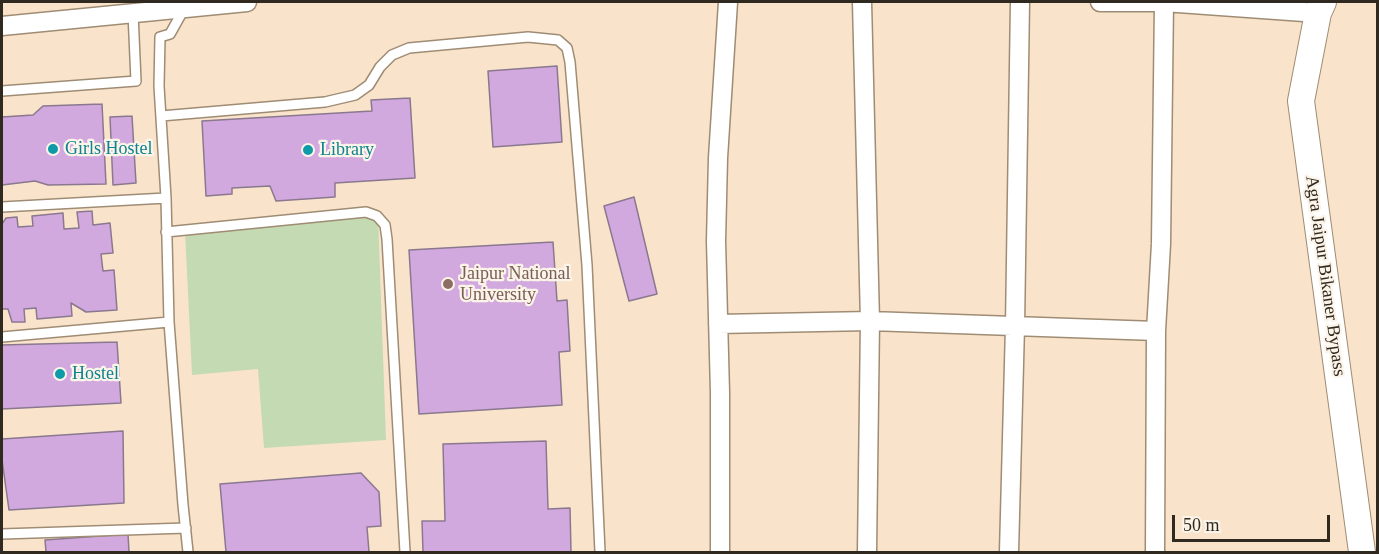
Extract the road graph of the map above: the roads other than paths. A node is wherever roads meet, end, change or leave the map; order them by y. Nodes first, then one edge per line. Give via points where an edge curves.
1 (247, 2) edge
2 (728, 2) edge
3 (862, 2) edge
4 (1020, 2) edge
5 (1100, 2) edge
6 (1164, 2) edge
7 (1321, 7) edge
8 (184, 9) junction
9 (133, 13) junction
10 (2, 26) edge
11 (2, 91) edge
12 (161, 116) junction
13 (166, 198) junction
14 (2, 207) edge
15 (166, 232) junction
16 (870, 321) junction
17 (169, 322) junction
18 (718, 324) junction
19 (1015, 326) junction
20 (1156, 331) junction
21 (2, 337) edge
22 (186, 528) junction
23 (2, 534) edge
24 (188, 552) edge
25 (405, 552) edge
26 (600, 552) edge
27 (720, 552) edge
28 (867, 552) edge
29 (1009, 552) edge
30 (1155, 552) edge
31 (1362, 552) edge

1 - 8 street
2 - 18 street via 718,158
3 - 16 street
4 - 19 street
5 - 6 street
6 - 7 street
6 - 20 street
7 - 31 main road, Agra Jaipur Bikaner Bypass via 1301,101
8 - 9 street
8 - 12 lane via 170,34 160,37
9 - 10 street
9 - 11 lane via 136,81
12 - 13 lane
12 - 26 lane via 325,102 355,95 369,85 392,55 409,48 528,37 558,40 567,48 586,265
13 - 14 lane
13 - 15 lane
15 - 17 lane
15 - 25 lane via 366,212 385,225
16 - 18 street
16 - 19 street
16 - 28 street
17 - 21 lane
17 - 22 lane
18 - 27 street
19 - 20 street
19 - 29 street
20 - 30 street
22 - 23 lane
22 - 24 lane

